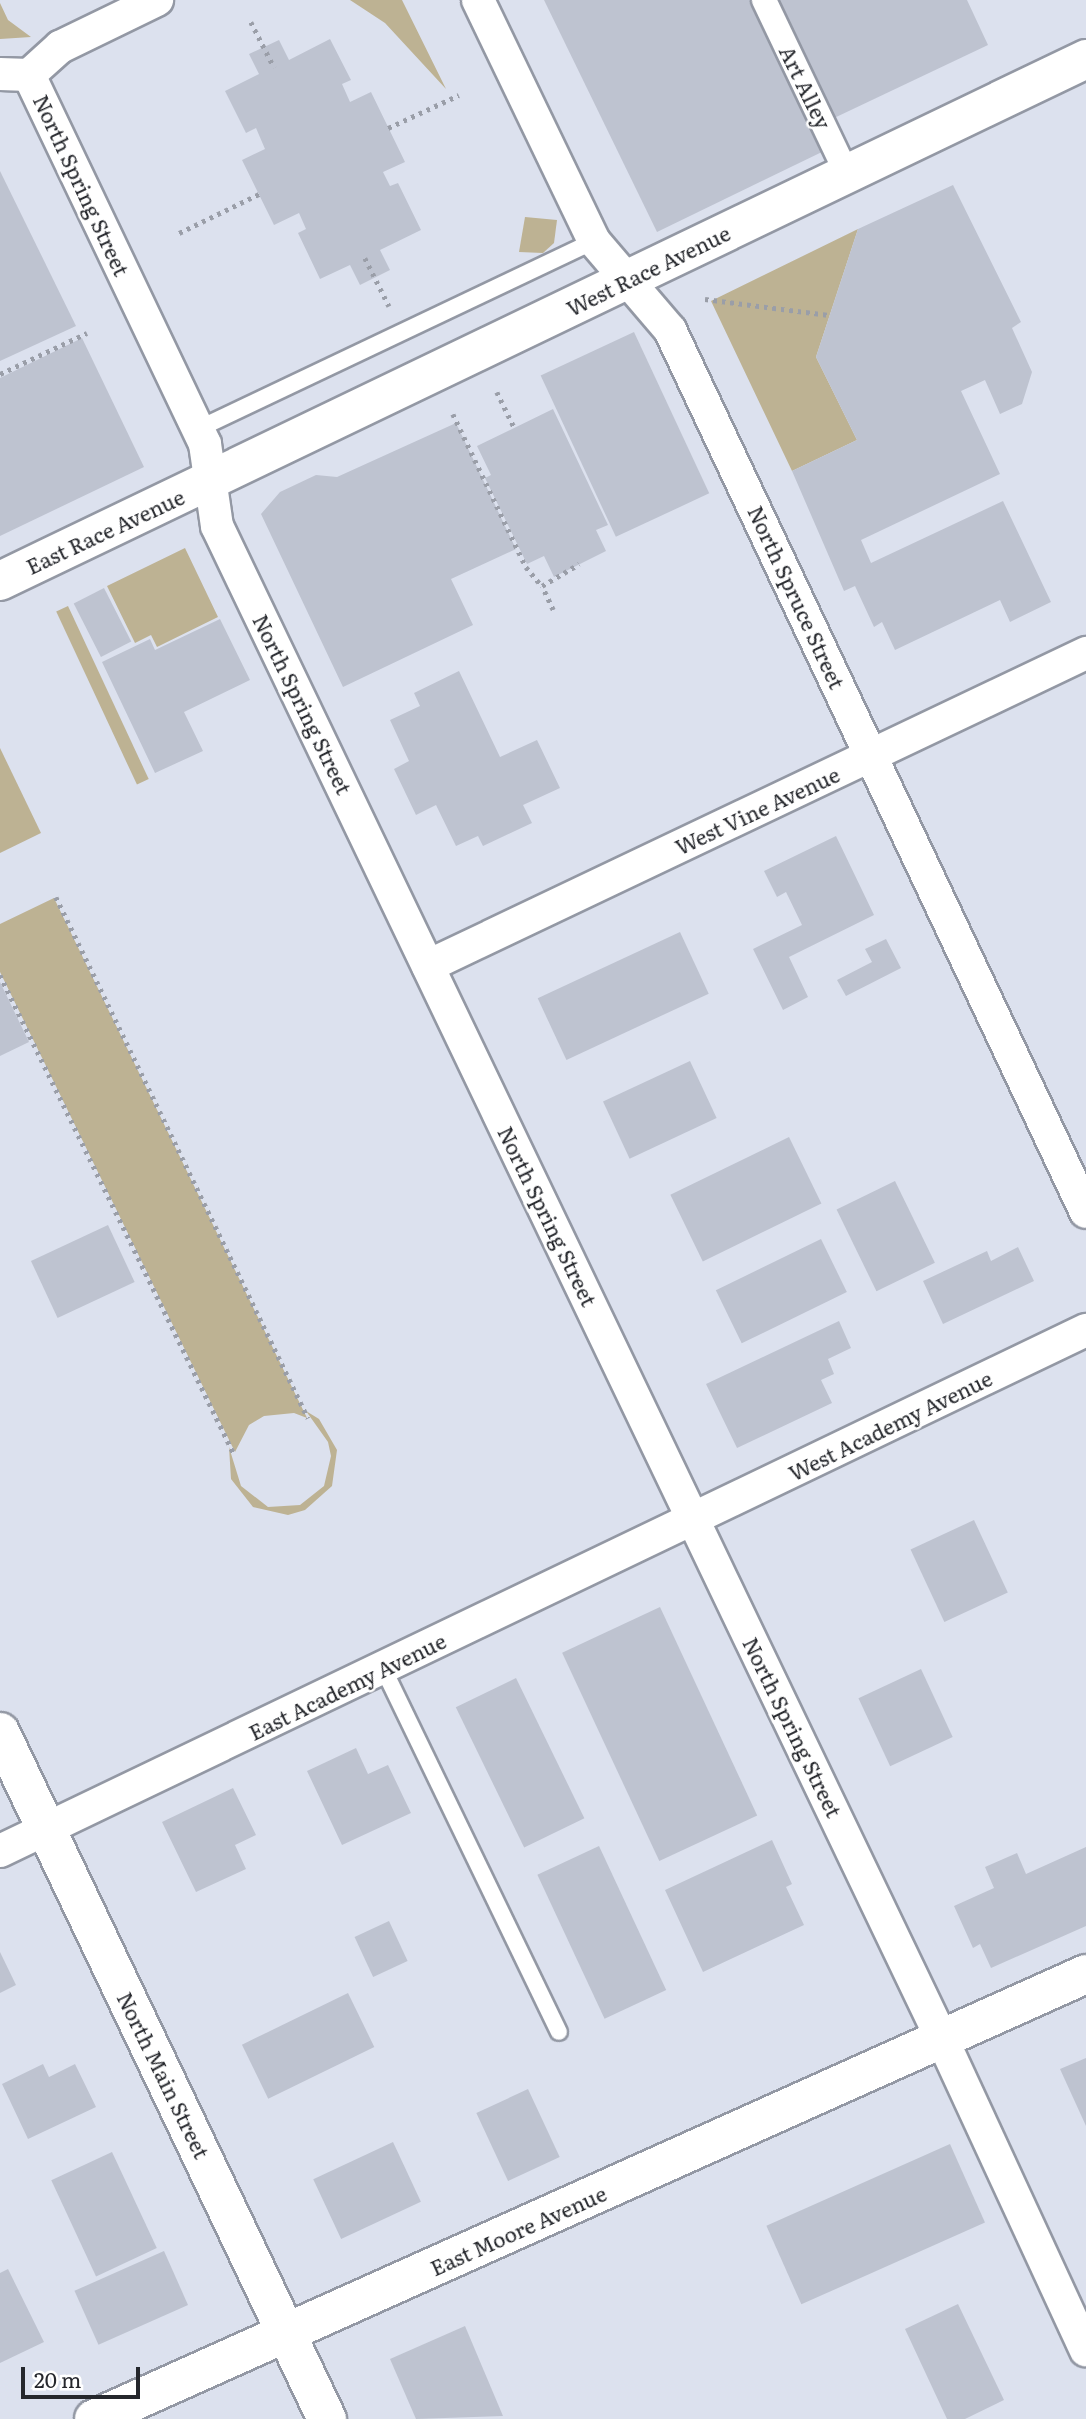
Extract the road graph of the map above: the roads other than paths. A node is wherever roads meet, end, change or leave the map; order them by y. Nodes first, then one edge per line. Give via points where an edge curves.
1 (157, 0) edge
2 (478, 0) edge
3 (764, 0) edge
4 (1086, 59) edge
5 (15, 75) edge
6 (847, 174) junction
7 (594, 241) junction
8 (628, 279) junction
9 (198, 429) junction
10 (211, 481) junction
11 (0, 581) edge
12 (1086, 653) edge
13 (872, 755) junction
14 (428, 966) junction
15 (1086, 1212) edge
16 (1086, 1329) edge
17 (694, 1520) junction
18 (383, 1668) junction
19 (0, 1732) edge
20 (46, 1829) junction
21 (0, 1851) edge
22 (1086, 1974) edge
23 (559, 2032) dead end
24 (943, 2039) junction
25 (289, 2333) junction
26 (1086, 2350) edge
27 (94, 2419) edge
28 (327, 2419) edge

1 - 5 street via 60,47
2 - 7 street, North Spruce Street
3 - 6 street, Art Alley
4 - 6 street, West Race Avenue
5 - 9 street, North Spring Street
6 - 8 street, West Race Avenue
7 - 8 street, North Spruce Street
7 - 9 lane
8 - 10 street, West Race Avenue
8 - 13 street, North Spruce Street via 670,330
9 - 10 street, North Spring Street
10 - 11 street, East Race Avenue
10 - 14 street, North Spring Street via 217,526
12 - 13 street, West Vine Avenue
13 - 14 street, West Vine Avenue
13 - 15 street, North Spruce Street
14 - 17 street, North Spring Street
16 - 17 street, West Academy Avenue
17 - 18 street, East Academy Avenue
17 - 24 street, North Spring Street
18 - 20 street, East Academy Avenue
18 - 23 lane
19 - 20 street, North Main Street
20 - 21 street, East Academy Avenue
20 - 25 street, North Main Street
22 - 24 street, East Moore Avenue
24 - 25 street, East Moore Avenue
24 - 26 street, North Spring Street
25 - 27 street, East Moore Avenue
25 - 28 street, North Main Street

